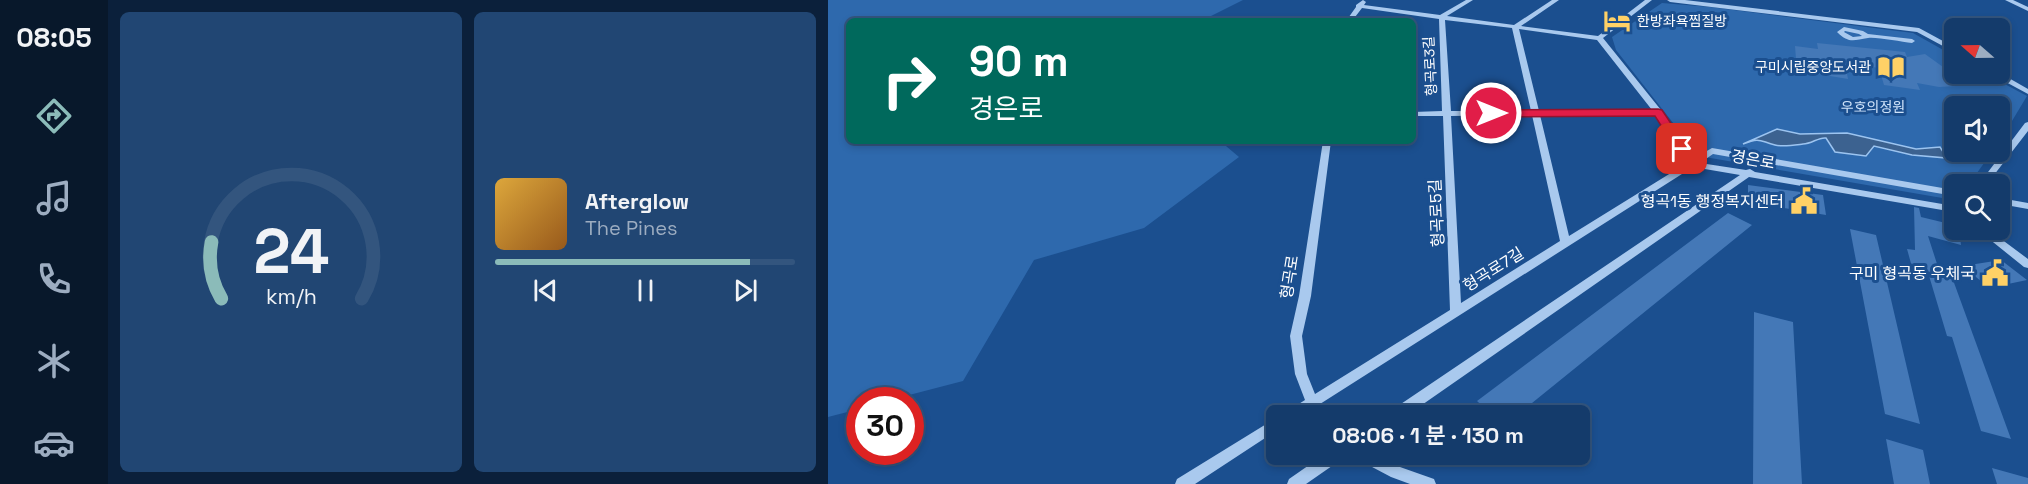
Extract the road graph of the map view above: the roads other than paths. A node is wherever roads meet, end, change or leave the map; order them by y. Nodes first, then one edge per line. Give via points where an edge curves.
1 (1367, 0) edge
2 (1470, 0) edge
3 (1556, 0) edge
4 (1649, 0) edge
5 (1670, 0) edge
6 (2008, 0) edge
7 (1711, 2) edge
8 (1358, 6) junction
9 (2028, 9) edge
10 (1442, 16) junction
11 (1351, 18) edge
12 (1850, 21) junction
13 (1515, 27) junction
14 (1852, 29) junction
15 (1866, 36) junction
16 (1599, 38) junction
17 (1912, 41) dead end
18 (1944, 44) edge
19 (2010, 82) edge
20 (2028, 92) edge
21 (1658, 112) junction
22 (1536, 113) junction
23 (1416, 114) edge
24 (1446, 114) junction
25 (2028, 126) edge
26 (1327, 144) edge
27 (1692, 164) junction
28 (1750, 172) junction
29 (1991, 174) edge
30 (1944, 191) edge
31 (2010, 203) edge
32 (2028, 206) edge
33 (1944, 208) edge
34 (1996, 240) edge
35 (1566, 243) junction
36 (2028, 264) edge
37 (1456, 312) junction
38 (1312, 402) junction
39 (1308, 405) edge
40 (1314, 405) edge
41 (1410, 405) edge
42 (1266, 430) edge
43 (1321, 465) edge
44 (1383, 465) edge
45 (1182, 484) edge
46 (1294, 484) edge
47 (1429, 484) edge

1 - 8 street
2 - 10 street
3 - 13 street
4 - 16 street
5 - 7 street
6 - 9 street
7 - 12 street
8 - 10 street, 형곡로3길
8 - 11 street
10 - 13 street, 형곡로3길
10 - 24 street, 형곡로3길
12 - 14 street
12 - 18 street via 1919,30
13 - 16 street, 형곡로3길
13 - 22 street
14 - 15 street
14 - 15 street via 1840,32 1856,39
15 - 17 street
16 - 21 street
19 - 20 street
21 - 22 street
21 - 27 street
22 - 24 street
22 - 35 street
23 - 24 street
24 - 37 street, 형곡로5길
25 - 29 street
26 - 38 street, 형곡로 via 1296,336 1301,374
27 - 28 street, 경은로
27 - 30 street, 형곡로7길 via 1712,151
27 - 35 street, 형곡로7길
28 - 33 street, 경은로
28 - 41 street
31 - 32 street
34 - 36 street
35 - 37 street, 형곡로7길
37 - 38 street, 형곡로7길
38 - 39 street, 형곡로7길
38 - 40 street, 형곡로
42 - 45 street
43 - 46 street
44 - 47 street

